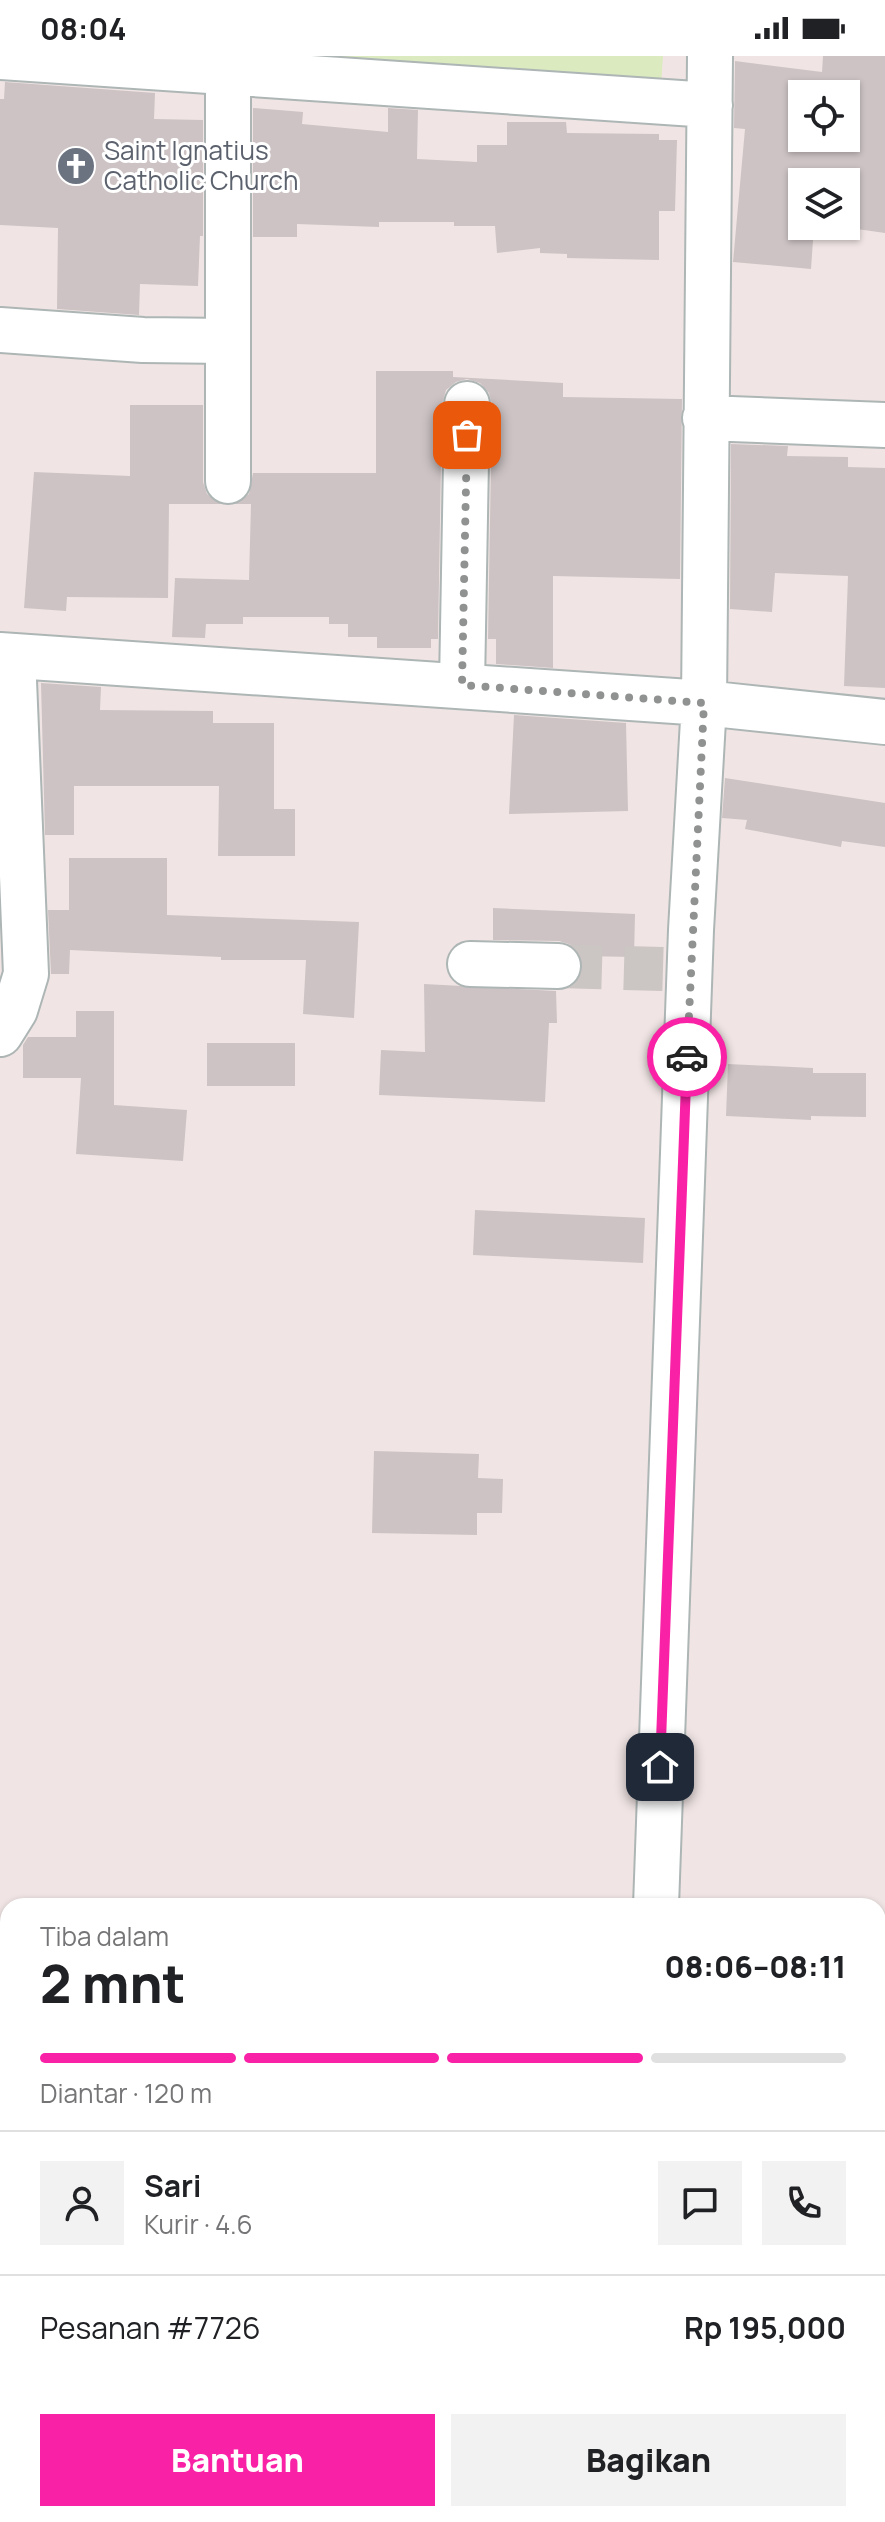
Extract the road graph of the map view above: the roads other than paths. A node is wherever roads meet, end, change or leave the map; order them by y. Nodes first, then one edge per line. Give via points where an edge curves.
1 (710, 56) edge
2 (0, 57) edge
3 (228, 72) junction
4 (710, 105) junction
5 (0, 330) edge
6 (228, 341) junction
7 (467, 404) dead end
8 (705, 418) junction
9 (885, 425) edge
10 (228, 481) dead end
11 (6, 656) edge
12 (462, 685) junction
13 (704, 703) junction
14 (885, 722) edge
15 (470, 964) dead end
16 (558, 966) tunnel mouth
17 (0, 1034) edge
18 (656, 1898) edge

1 - 4 street
2 - 3 street
3 - 4 street
3 - 6 street
4 - 8 street
5 - 6 street
6 - 10 street
7 - 12 street
8 - 9 street
8 - 13 street
11 - 12 street
11 - 17 street via 26,974 15,1010
12 - 13 street
13 - 14 street
13 - 18 street via 676,970
15 - 16 street

